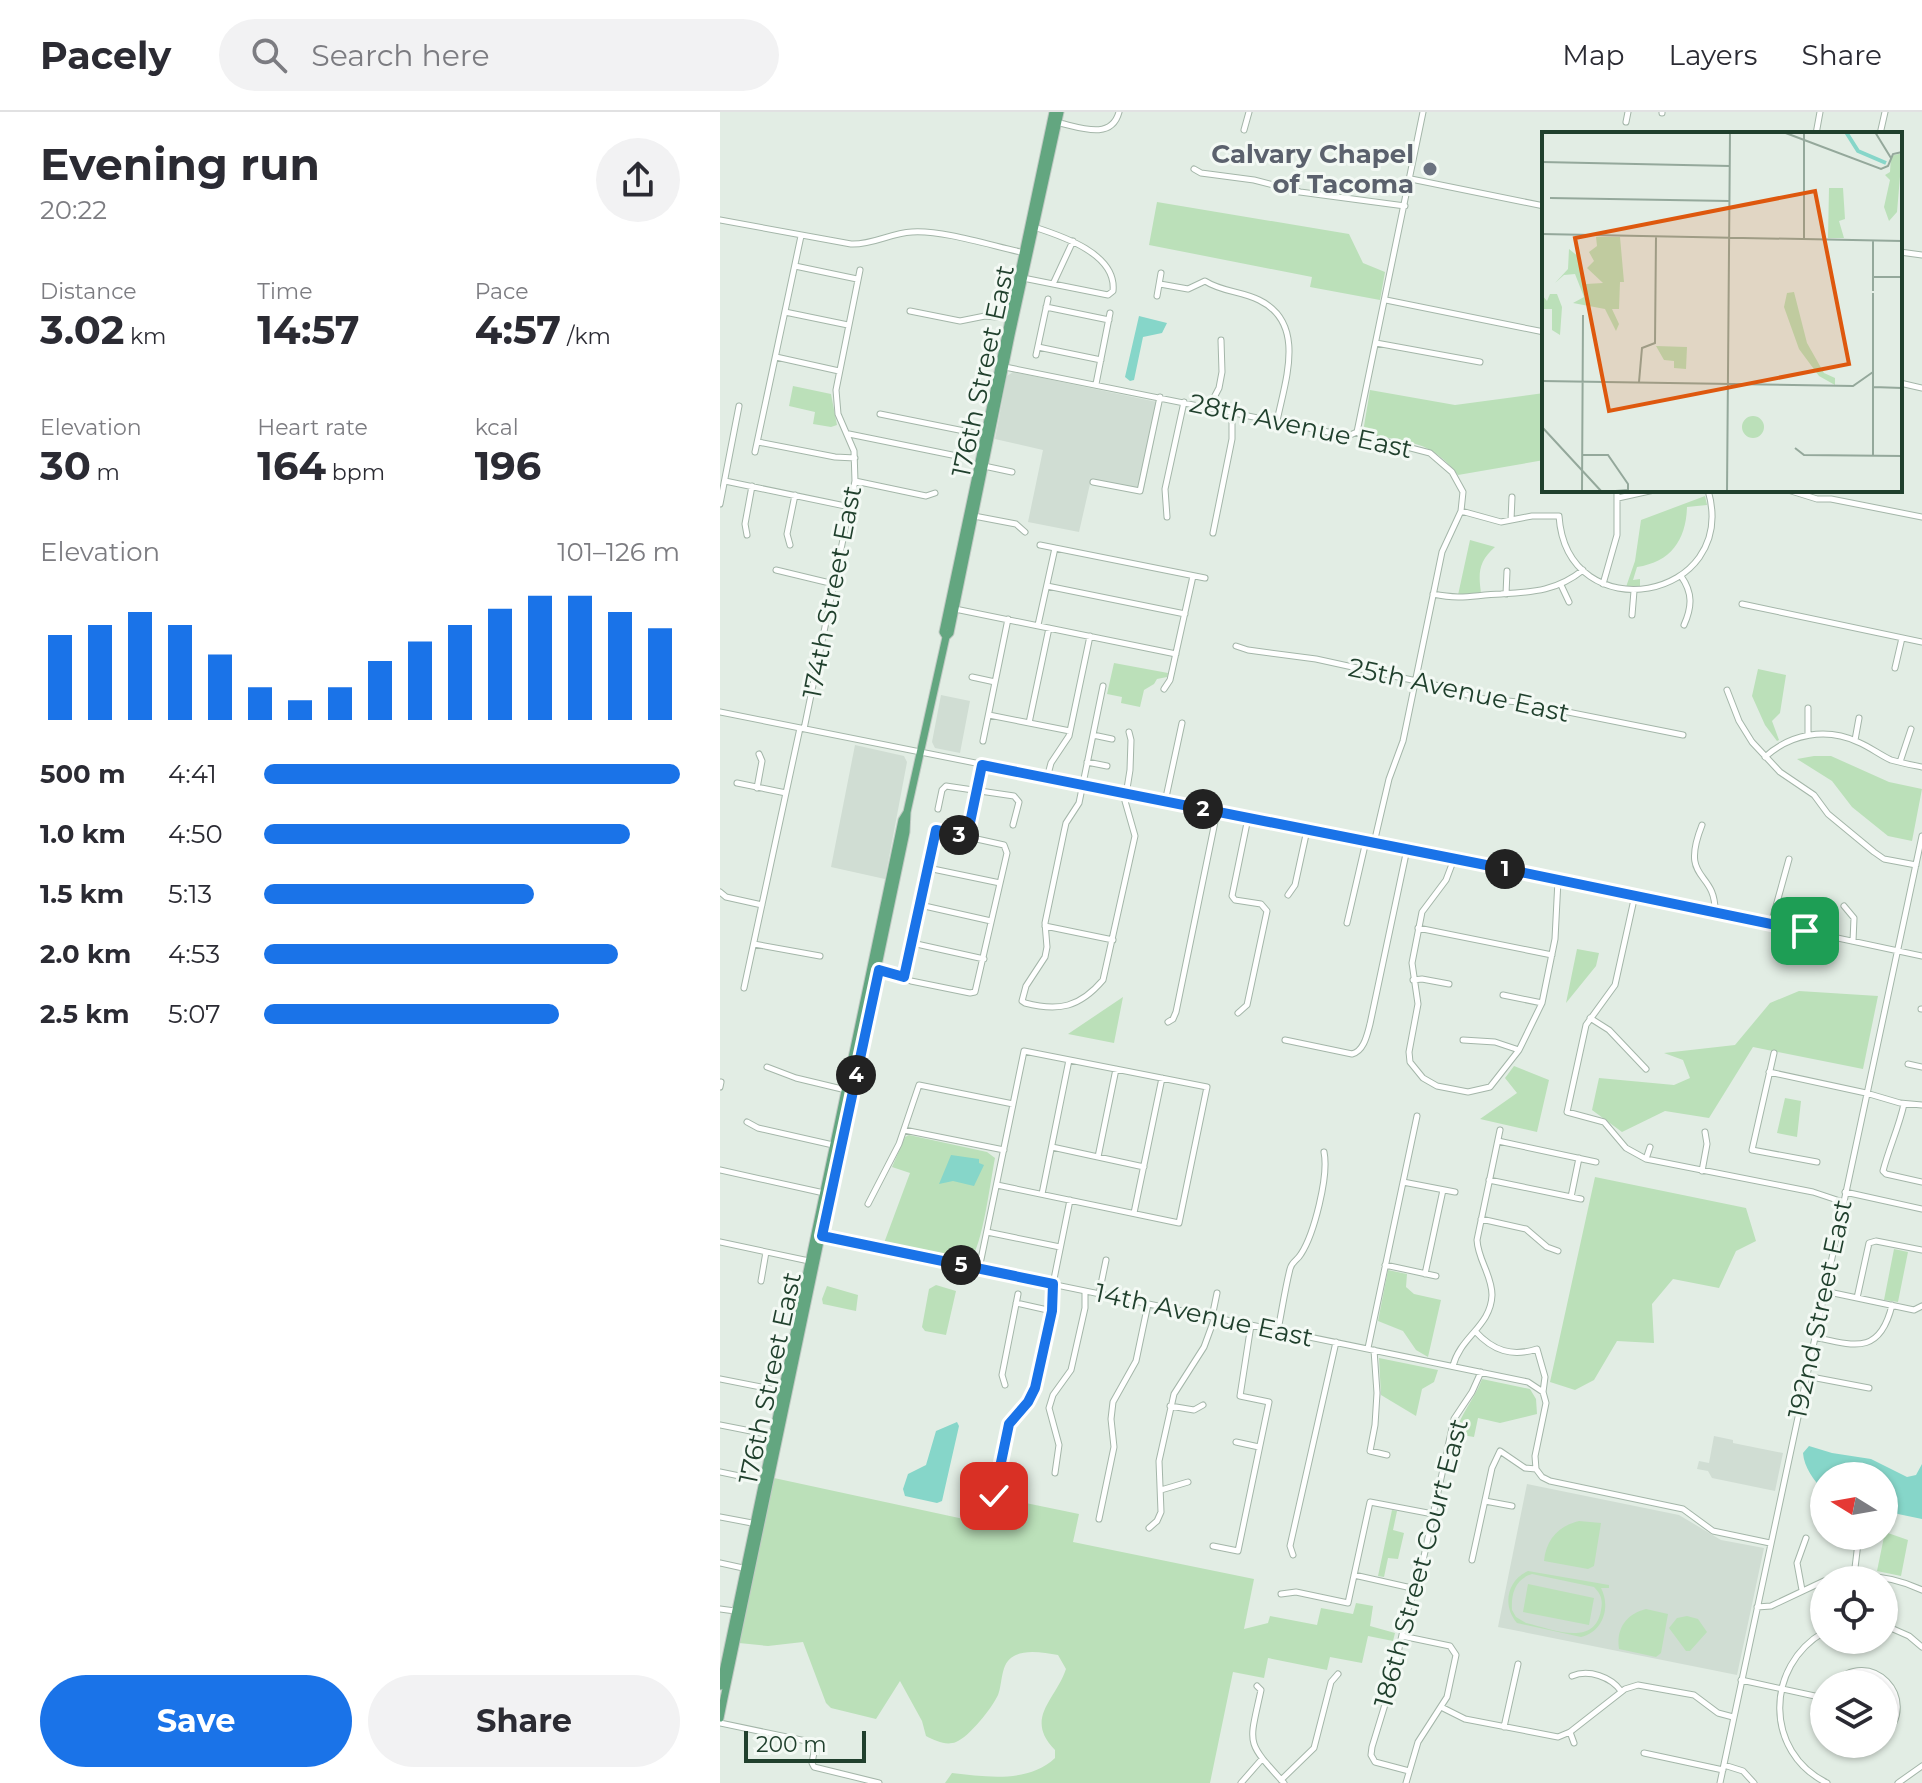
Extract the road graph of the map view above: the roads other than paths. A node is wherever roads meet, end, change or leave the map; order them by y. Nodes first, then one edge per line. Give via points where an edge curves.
1 (1060, 112) edge
2 (1119, 112) edge
3 (1249, 112) edge
4 (1423, 112) edge
5 (1628, 112) edge
6 (1820, 112) edge
7 (1885, 112) edge
8 (1054, 118) edge
9 (1626, 122) dead end
10 (1244, 130) dead end
11 (1816, 132) edge
12 (1880, 132) edge
13 (1194, 169) dead end
14 (1411, 179) junction
15 (1405, 206) junction
16 (1542, 206) edge
17 (720, 220) edge
18 (1034, 227) junction
19 (801, 236) junction
20 (1073, 241) junction
21 (1902, 252) edge
22 (1025, 253) junction
23 (1922, 255) edge
24 (795, 266) junction
25 (860, 270) dead end
26 (1161, 273) dead end
27 (1023, 278) junction
28 (857, 279) junction
29 (1053, 284) junction
30 (1160, 284) junction
31 (1157, 296) dead end
32 (1048, 299) dead end
33 (1386, 300) junction
34 (1046, 307) junction
35 (910, 311) dead end
36 (785, 312) junction
37 (1008, 318) junction
38 (848, 325) junction
39 (1542, 332) edge
40 (1004, 338) junction
41 (1221, 340) dead end
42 (1376, 343) junction
43 (1038, 347) junction
44 (1036, 355) dead end
45 (776, 357) junction
46 (1101, 360) junction
47 (1480, 362) dead end
48 (1005, 367) junction
49 (839, 371) junction
50 (1902, 383) edge
51 (1096, 384) junction
52 (1922, 388) edge
53 (1160, 397) junction
54 (1184, 402) junction
55 (739, 406) dead end
56 (1209, 407) junction
57 (1232, 411) junction
58 (880, 414) dead end
59 (1277, 421) junction
60 (1357, 432) junction
61 (848, 433) junction
62 (984, 435) junction
63 (758, 442) junction
64 (755, 452) dead end
65 (957, 456) dead end
66 (855, 458) junction
67 (984, 466) junction
68 (1012, 472) dead end
69 (725, 481) junction
70 (855, 481) junction
71 (1093, 482) dead end
72 (752, 486) junction
73 (973, 489) junction
74 (1617, 492) edge
75 (1645, 492) edge
76 (1708, 492) edge
77 (1794, 492) edge
78 (935, 493) dead end
79 (795, 495) junction
80 (1512, 497) dead end
81 (1618, 498) junction
82 (720, 504) edge
83 (850, 507) junction
84 (1461, 511) junction
85 (1167, 517) dead end
86 (1922, 517) edge
87 (972, 519) junction
88 (1511, 520) junction
89 (1025, 532) dead end
90 (1213, 533) dead end
91 (747, 535) dead end
92 (790, 545) dead end
93 (1040, 545) dead end
94 (1055, 548) junction
95 (776, 570) dead end
96 (1583, 570) junction
97 (1507, 571) dead end
98 (1193, 576) junction
99 (1681, 576) junction
100 (1205, 578) dead end
101 (834, 584) junction
102 (1603, 584) junction
103 (1561, 585) junction
104 (1047, 586) junction
105 (1634, 591) junction
106 (1433, 594) junction
107 (1506, 594) junction
108 (1569, 602) dead end
109 (1742, 604) dead end
110 (954, 609) junction
111 (1185, 614) junction
112 (1632, 615) dead end
113 (1008, 619) junction
114 (1038, 625) junction
115 (1684, 625) dead end
116 (1049, 628) junction
117 (1090, 636) junction
118 (946, 637) junction
119 (1902, 638) junction
120 (1922, 642) edge
121 (1236, 646) dead end
122 (1176, 654) junction
123 (1895, 668) dead end
124 (972, 677) dead end
125 (1415, 681) junction
126 (995, 682) junction
127 (1103, 686) dead end
128 (1164, 689) dead end
129 (1727, 690) dead end
130 (1808, 708) dead end
131 (720, 712) edge
132 (989, 715) junction
133 (1859, 718) dead end
134 (1029, 723) junction
135 (1182, 723) dead end
136 (802, 728) junction
137 (1911, 729) dead end
138 (1070, 731) junction
139 (1129, 732) dead end
140 (1093, 735) junction
141 (1683, 735) dead end
142 (1808, 735) junction
143 (1112, 739) dead end
144 (1855, 740) junction
145 (983, 741) dead end
146 (920, 752) junction
147 (759, 754) dead end
148 (1765, 757) junction
149 (1087, 762) junction
150 (1900, 762) junction
151 (982, 765) junction
152 (1107, 766) dead end
153 (1922, 767) edge
154 (1047, 778) junction
155 (737, 783) dead end
156 (1082, 785) junction
157 (757, 788) junction
158 (976, 791) junction
159 (786, 793) junction
160 (1126, 794) junction
161 (1165, 802) junction
162 (938, 809) dead end
163 (907, 812) junction
164 (1217, 812) junction
165 (1248, 818) junction
166 (1013, 825) dead end
167 (1702, 825) dead end
168 (1307, 830) junction
169 (1922, 836) edge
170 (967, 837) junction
171 (1366, 841) junction
172 (1374, 843) junction
173 (1407, 849) junction
174 (1454, 859) junction
175 (1789, 859) dead end
176 (1916, 865) junction
177 (928, 868) junction
178 (1558, 880) junction
179 (1000, 883) junction
180 (720, 892) edge
181 (1288, 895) dead end
182 (1635, 895) junction
183 (762, 905) junction
184 (920, 905) junction
185 (1844, 906) dead end
186 (1715, 912) junction
187 (991, 921) junction
188 (1347, 923) dead end
189 (1771, 924) junction
190 (1045, 926) junction
191 (1418, 928) junction
192 (878, 936) junction
193 (1113, 940) junction
194 (1853, 941) junction
195 (912, 943) junction
196 (754, 944) junction
197 (1897, 951) junction
198 (1552, 955) junction
199 (820, 956) dead end
200 (1922, 956) edge
201 (984, 959) junction
202 (879, 970) junction
203 (904, 977) junction
204 (870, 980) junction
205 (1413, 980) junction
206 (1449, 984) dead end
207 (744, 988) dead end
208 (1503, 995) dead end
209 (1542, 1003) junction
210 (1238, 1013) dead end
211 (869, 1016) junction
212 (1590, 1018) junction
213 (1168, 1022) dead end
214 (1285, 1040) dead end
215 (1463, 1040) dead end
216 (1519, 1050) junction
217 (1774, 1053) dead end
218 (1069, 1060) junction
219 (1908, 1064) dead end
220 (767, 1067) dead end
221 (1922, 1067) edge
222 (1116, 1069) junction
223 (1646, 1069) dead end
224 (1769, 1072) junction
225 (1162, 1078) junction
226 (846, 1090) junction
227 (1866, 1093) junction
228 (1013, 1104) junction
229 (1904, 1104) junction
230 (1922, 1105) edge
231 (844, 1116) junction
232 (1417, 1116) dead end
233 (747, 1122) dead end
234 (904, 1130) junction
235 (1500, 1130) dead end
236 (1705, 1132) dead end
237 (1498, 1141) junction
238 (834, 1145) junction
239 (1052, 1147) junction
240 (1650, 1147) dead end
241 (1004, 1150) junction
242 (1324, 1152) dead end
243 (1098, 1157) junction
244 (1579, 1158) junction
245 (1646, 1159) junction
246 (1596, 1162) dead end
247 (1817, 1162) dead end
248 (1144, 1167) junction
249 (720, 1170) edge
250 (1702, 1171) junction
251 (1489, 1180) junction
252 (1403, 1182) junction
253 (1922, 1182) edge
254 (997, 1185) junction
255 (1443, 1190) junction
256 (1455, 1192) dead end
257 (1845, 1192) junction
258 (824, 1193) junction
259 (1042, 1194) junction
260 (1571, 1197) junction
261 (1581, 1199) dead end
262 (1070, 1200) junction
263 (1843, 1202) junction
264 (868, 1204) dead end
265 (1922, 1209) edge
266 (1134, 1213) junction
267 (1481, 1219) junction
268 (987, 1232) junction
269 (819, 1236) junction
270 (720, 1242) edge
271 (1060, 1247) junction
272 (1922, 1250) edge
273 (1558, 1251) dead end
274 (766, 1252) junction
275 (1106, 1260) dead end
276 (809, 1261) junction
277 (1385, 1265) junction
278 (979, 1269) junction
279 (1425, 1274) junction
280 (1436, 1276) dead end
281 (761, 1281) dead end
282 (1053, 1284) junction
283 (1085, 1291) junction
284 (1824, 1291) junction
285 (1217, 1293) dead end
286 (1018, 1294) dead end
287 (1099, 1294) junction
288 (1857, 1298) junction
289 (1016, 1303) junction
290 (1148, 1304) junction
291 (1892, 1305) junction
292 (1921, 1308) edge
293 (805, 1311) junction
294 (1052, 1311) junction
295 (1214, 1317) junction
296 (1251, 1325) junction
297 (1278, 1330) junction
298 (1475, 1331) junction
299 (1814, 1337) junction
300 (1336, 1342) junction
301 (1371, 1349) junction
302 (1453, 1366) junction
303 (1481, 1372) junction
304 (1806, 1376) junction
305 (720, 1379) edge
306 (1005, 1385) dead end
307 (1869, 1388) dead end
308 (781, 1391) junction
309 (1543, 1392) junction
310 (1203, 1405) dead end
311 (1170, 1406) junction
312 (720, 1425) edge
313 (771, 1435) junction
314 (1236, 1442) dead end
315 (1259, 1447) junction
316 (1387, 1455) dead end
317 (1536, 1469) junction
318 (770, 1471) junction
319 (720, 1472) edge
320 (1055, 1473) dead end
321 (749, 1478) dead end
322 (1188, 1482) dead end
323 (1161, 1490) junction
324 (1485, 1501) junction
325 (1512, 1506) dead end
326 (986, 1511) dead end
327 (1433, 1514) junction
328 (720, 1517) edge
329 (1099, 1519) dead end
330 (752, 1523) junction
331 (1149, 1528) dead end
332 (1806, 1538) dead end
333 (1770, 1543) junction
334 (1213, 1546) dead end
335 (1293, 1555) dead end
336 (1472, 1560) dead end
337 (720, 1563) edge
338 (743, 1568) junction
339 (1354, 1575) junction
340 (1898, 1582) edge
341 (1810, 1587) edge
342 (1416, 1589) junction
343 (1802, 1590) junction
344 (1922, 1590) edge
345 (1281, 1594) dead end
346 (1757, 1607) junction
347 (720, 1609) edge
348 (735, 1611) junction
349 (1898, 1630) edge
350 (1402, 1636) junction
351 (1810, 1643) edge
352 (1922, 1647) edge
353 (723, 1657) edge
354 (1518, 1664) dead end
355 (1338, 1674) dead end
356 (1572, 1676) dead end
357 (1741, 1680) junction
358 (1257, 1686) dead end
359 (723, 1687) edge
360 (1780, 1689) junction
361 (1621, 1691) junction
362 (1810, 1695) edge
363 (1443, 1708) junction
364 (1733, 1717) junction
365 (720, 1720) edge
366 (1504, 1727) junction
367 (1570, 1732) junction
368 (1574, 1743) dead end
369 (1644, 1753) dead end
370 (1262, 1759) junction
371 (1922, 1766) edge
372 (1723, 1768) junction
373 (1409, 1771) junction
374 (1282, 1781) edge
375 (879, 1783) edge
376 (1241, 1783) edge
377 (1406, 1783) edge
378 (1720, 1783) edge
379 (1754, 1783) edge
380 (1827, 1783) edge
381 (1898, 1783) edge

1 - 8 main road, 176th Street East
2 - 8 street via 1106,130
3 - 10 street
4 - 14 street
5 - 9 street
6 - 11 street
7 - 12 street
8 - 18 main road, 176th Street East
8 - 22 main road, 176th Street East
13 - 15 street via 1300,192
14 - 15 street
14 - 16 street
15 - 33 street
17 - 19 street
18 - 20 street
18 - 22 main road, 176th Street East
19 - 22 street via 862,245 916,232
19 - 24 street
20 - 29 street
20 - 29 street via 1107,269 1112,294
21 - 23 street
22 - 27 main road, 176th Street East
22 - 37 main road, 176th Street East
24 - 28 street
24 - 36 street
25 - 28 street, 174th Street East
26 - 30 street
27 - 29 street
27 - 48 main road, 176th Street East
28 - 38 street, 174th Street East
30 - 31 street
30 - 59 street via 1194,289 1205,281 1274,311 1290,346
32 - 34 street
33 - 39 street
33 - 42 street
34 - 43 street
34 - 46 street via 1110,317
35 - 37 street via 960,321
36 - 38 street
36 - 45 street
37 - 40 main road, 176th Street East
38 - 49 street, 174th Street East
40 - 48 main road
40 - 62 main road, 176th Street East
41 - 56 street via 1222,372
42 - 47 street
42 - 60 street
43 - 44 street
43 - 46 street
45 - 49 street
45 - 63 street
46 - 51 street
48 - 51 street, 28th Avenue East
48 - 67 main road, 176th Street East
49 - 61 street, 174th Street East via 836,404
50 - 52 street
51 - 53 street, 28th Avenue East
53 - 54 street, 28th Avenue East
53 - 71 street via 1140,491
54 - 56 street, 28th Avenue East
54 - 85 street via 1165,489
55 - 69 street
56 - 57 street, 28th Avenue East
57 - 59 street, 28th Avenue East
57 - 90 street via 1232,439
58 - 62 street
59 - 60 street, 28th Avenue East via 1348,436
60 - 84 street, 28th Avenue East via 1440,460 1460,484
61 - 65 street
61 - 66 street, 174th Street East
62 - 73 main road, 176th Street East
63 - 64 street
63 - 66 street
66 - 70 street, 174th Street East
67 - 68 street
67 - 87 main road, 176th Street East
69 - 72 street
69 - 82 street
70 - 78 street via 926,496
70 - 83 street, 174th Street East
72 - 79 street
72 - 91 street
73 - 87 main road
73 - 118 main road, 176th Street East
74 - 81 street
75 - 81 street
76 - 99 street via 1708,538
77 - 86 street
79 - 83 street
79 - 92 street via 787,534
80 - 88 street
81 - 102 street via 1615,546
83 - 101 street, 174th Street East
84 - 88 street
84 - 106 street via 1442,552
87 - 89 street via 1016,524
87 - 110 main road, 176th Street East
88 - 96 street via 1559,516 1567,548
93 - 94 street
94 - 98 street
94 - 104 street
95 - 101 street
96 - 102 street
96 - 103 street
97 - 107 street
98 - 100 street
98 - 111 street
99 - 105 street via 1657,588
99 - 115 street via 1691,598
101 - 136 street, 174th Street East
102 - 105 street
103 - 107 street via 1538,593
103 - 108 street
104 - 111 street
104 - 114 street
105 - 112 street
106 - 107 street via 1464,599
106 - 125 street
109 - 119 street
110 - 113 street
110 - 118 main road, 176th Street East
111 - 122 street
113 - 114 street
113 - 126 street
114 - 116 street
116 - 117 street
116 - 134 street
117 - 122 street
117 - 138 street
118 - 146 main road, 176th Street East
119 - 120 street
119 - 123 street
121 - 125 street, 25th Avenue East
122 - 128 street
124 - 126 street
125 - 141 street, 25th Avenue East via 1476,698
125 - 172 street
126 - 132 street
127 - 140 street
129 - 148 street via 1739,721
130 - 142 street
131 - 136 street
132 - 134 street
132 - 145 street
133 - 144 street
134 - 138 street
135 - 161 street
136 - 146 street
136 - 159 street, 174th Street East
137 - 150 street
138 - 154 street
139 - 160 street
140 - 143 street
140 - 149 street
142 - 144 street
142 - 148 street via 1779,744
144 - 150 street
146 - 151 street
146 - 163 main road, 176th Street East
147 - 157 street
148 - 176 street via 1874,852
149 - 152 street
149 - 156 street
150 - 153 street
151 - 154 street
151 - 158 street
154 - 156 street
155 - 157 street
156 - 160 street
156 - 190 street via 1079,803 1066,823
157 - 159 street
158 - 162 street via 946,786
158 - 166 street via 1018,799
158 - 170 street
159 - 183 street, 174th Street East
160 - 161 street
160 - 193 street via 1135,836
161 - 164 street
163 - 192 main road, 176th Street East
163 - 202 main road, 176th Street East
164 - 165 street
164 - 213 street via 1176,1012
165 - 168 street
165 - 210 street via 1232,896 1267,911 1247,1005
167 - 186 street via 1693,863 1713,893
168 - 171 street
168 - 181 street
169 - 176 street, 192nd Street East
170 - 177 street via 936,830
170 - 179 street via 1006,848
171 - 172 street
171 - 188 street
172 - 173 street
173 - 174 street
173 - 214 street via 1370,1024 1358,1051
174 - 178 street
174 - 191 street via 1446,880 1424,907
175 - 189 street
176 - 197 street, 192nd Street East
177 - 179 street
177 - 184 street
178 - 182 street
178 - 198 street
179 - 187 street
180 - 183 street
182 - 186 street
182 - 212 street via 1615,985
183 - 196 street, 174th Street East
184 - 187 street
184 - 195 street
185 - 194 street via 1854,918
186 - 189 street
187 - 201 street
189 - 194 street
190 - 193 street
190 - 193 street via 1045,957 1021,999 1030,1004 1070,1006 1103,980
191 - 198 street
191 - 205 street
192 - 202 main road
192 - 204 main road, 176th Street East
194 - 197 street
195 - 201 street
195 - 203 street
196 - 199 street
196 - 207 street, 174th Street East
197 - 200 street
197 - 227 street, 192nd Street East
198 - 209 street
201 - 203 street via 975,992
202 - 203 street
202 - 211 main road, 176th Street East
204 - 211 main road
204 - 226 main road, 176th Street East
205 - 206 street
205 - 216 street via 1418,1004 1409,1052 1414,1068 1430,1083 1468,1092 1490,1087
208 - 209 street
209 - 216 street
211 - 231 main road, 176th Street East
212 - 223 street
212 - 245 street via 1567,1112 1604,1122 1626,1148
215 - 216 street
217 - 224 street
218 - 222 street
218 - 228 street via 1024,1051
218 - 239 street
219 - 221 street
220 - 226 street
222 - 225 street
222 - 243 street
224 - 227 street
224 - 247 street via 1752,1150
225 - 248 street
225 - 266 street via 1207,1087 1179,1223
226 - 231 main road, 176th Street East
227 - 229 street
227 - 257 street, 192nd Street East
228 - 234 street via 919,1085
228 - 241 street
229 - 230 street
229 - 253 street via 1883,1171
231 - 238 main road, 176th Street East
231 - 269 main road, 176th Street East
232 - 252 street
233 - 238 street
234 - 241 street
234 - 264 street
235 - 237 street
236 - 250 street
237 - 244 street
237 - 251 street
238 - 258 main road, 176th Street East
239 - 243 street
239 - 259 street
240 - 245 street
241 - 254 street
242 - 297 street via 1324,1182 1309,1236 1291,1267
243 - 248 street
244 - 246 street
244 - 260 street
245 - 250 street
248 - 266 street
249 - 258 street
250 - 263 street
251 - 260 street
251 - 267 street
252 - 255 street
252 - 277 street
254 - 259 street
254 - 268 street
255 - 256 street
255 - 279 street
257 - 263 street, 192nd Street East
257 - 265 street
258 - 269 main road, 176th Street East
259 - 262 street
260 - 261 street
262 - 266 street
262 - 271 street
263 - 284 street, 192nd Street East
267 - 273 street via 1526,1229
267 - 298 street via 1478,1246 1492,1300
268 - 271 street
268 - 278 street
269 - 276 main road, 176th Street East
269 - 278 street, 14th Avenue East
269 - 293 main road, 176th Street East
270 - 274 street
271 - 282 street
272 - 288 street via 1871,1242
274 - 276 street
274 - 281 street
275 - 287 street
276 - 293 main road
276 - 308 main road, 176th Street East
277 - 279 street
277 - 301 street
278 - 282 street, 14th Avenue East
279 - 280 street
282 - 283 street, 14th Avenue East
282 - 294 street
283 - 287 street, 14th Avenue East
283 - 320 street via 1071,1370 1049,1408 1059,1445
284 - 288 street
284 - 299 street, 192nd Street East
285 - 295 street
286 - 289 street
287 - 290 street, 14th Avenue East
288 - 291 street
289 - 294 street
289 - 306 street via 1002,1375
290 - 295 street, 14th Avenue East
290 - 329 street via 1136,1361 1112,1410 1114,1447
291 - 292 street
291 - 299 street via 1885,1328 1874,1340 1858,1346
293 - 318 main road, 176th Street East
294 - 326 street via 1034,1393 1009,1424
295 - 296 street, 14th Avenue East
295 - 311 street via 1209,1337
296 - 297 street, 14th Avenue East
296 - 315 street via 1240,1396 1269,1402
297 - 300 street, 14th Avenue East
298 - 302 street
298 - 309 street via 1503,1351 1537,1349 1545,1377
299 - 304 street, 192nd Street East
300 - 301 street, 14th Avenue East
300 - 335 street via 1290,1546
301 - 302 street, 14th Avenue East
301 - 316 street via 1377,1393 1370,1451
302 - 303 street, 14th Avenue East
303 - 309 street, 14th Avenue East via 1528,1382
303 - 327 street, 186th Street Court East via 1454,1419
304 - 307 street
304 - 333 street, 192nd Street East
305 - 308 street
308 - 313 main road, 176th Street East
309 - 317 street
310 - 311 street via 1194,1410
311 - 323 street via 1159,1461
312 - 313 street
313 - 318 main road
313 - 330 main road, 176th Street East
314 - 315 street
315 - 334 street via 1238,1551
317 - 324 street via 1525,1468 1500,1451
317 - 333 street via 1550,1481 1683,1509 1713,1531
318 - 359 main road, 176th Street East
319 - 321 street
322 - 323 street
323 - 331 street via 1159,1518
324 - 325 street
324 - 336 street
327 - 339 street via 1370,1502
327 - 342 street, 186th Street Court East
328 - 330 street
330 - 338 main road, 176th Street East
332 - 343 street via 1797,1563
333 - 346 street, 192nd Street East
337 - 338 street
338 - 348 main road, 176th Street East
339 - 342 street
339 - 345 street via 1348,1603
340 - 344 street
341 - 343 street
342 - 350 street, 186th Street Court East
343 - 346 street via 1771,1606
346 - 357 street, 192nd Street East
347 - 348 street
348 - 353 main road, 176th Street East
349 - 352 street
350 - 363 street via 1454,1650
350 - 373 street, 186th Street Court East via 1371,1758
351 - 360 street via 1798,1653
353 - 359 main road, 176th Street East
354 - 366 street
355 - 374 street via 1331,1682 1314,1748
356 - 361 street via 1606,1678
357 - 360 street
357 - 364 street, 192nd Street East
358 - 370 street via 1261,1690 1251,1741
359 - 365 main road, 176th Street East
360 - 362 street
360 - 380 street via 1779,1718 1788,1746 1806,1769
361 - 364 street via 1638,1685 1689,1694
361 - 367 street
363 - 366 street
363 - 373 street via 1420,1738
364 - 372 street, 192nd Street East
365 - 375 street via 811,1742 814,1767
366 - 367 street via 1558,1737
367 - 368 street
369 - 372 street
370 - 374 street
370 - 376 street
371 - 381 street
372 - 378 street, 192nd Street East
372 - 379 street via 1743,1771
373 - 377 street

